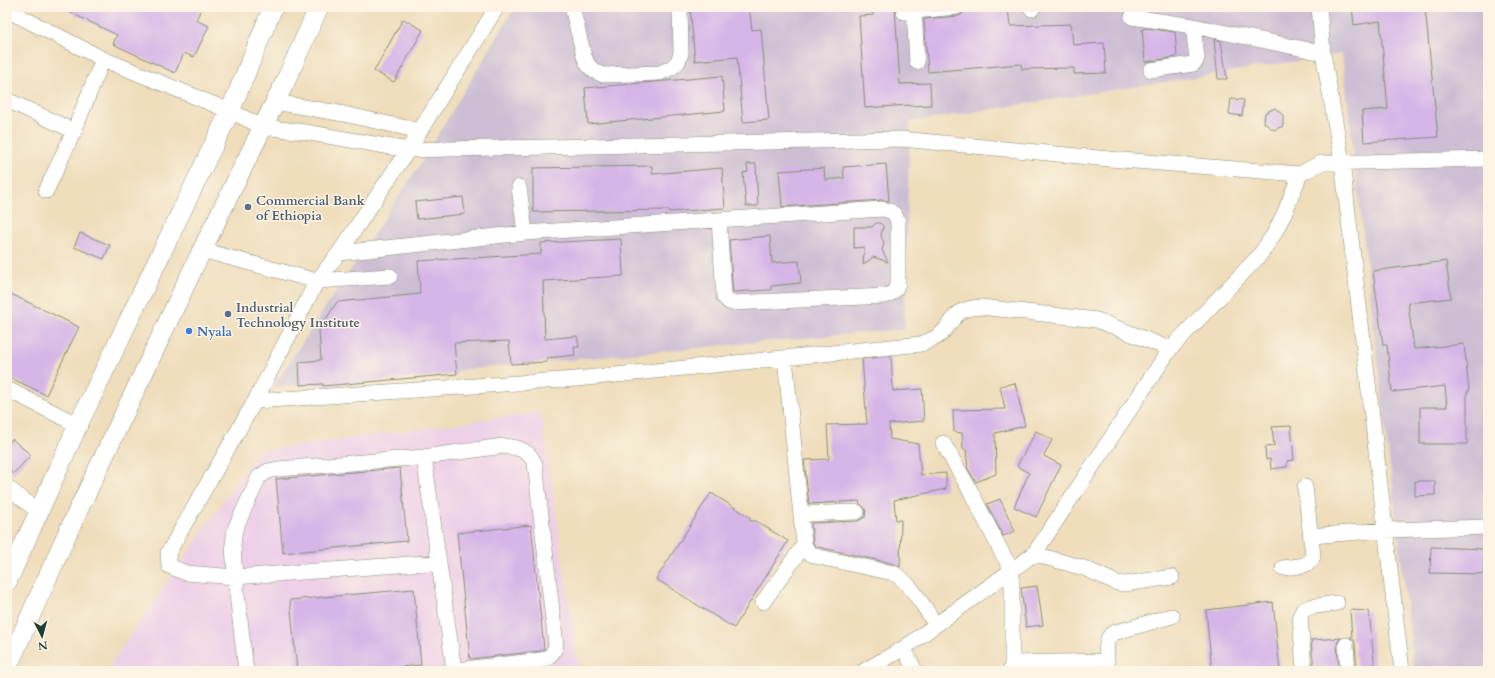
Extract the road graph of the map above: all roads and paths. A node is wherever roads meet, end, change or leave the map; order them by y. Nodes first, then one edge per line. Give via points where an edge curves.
1 (273, 7) edge
2 (319, 7) edge
3 (497, 7) edge
4 (572, 7) edge
5 (680, 7) edge
6 (957, 7) edge
7 (1319, 7) edge
8 (7, 10) edge
9 (1132, 17) dead end
10 (1193, 26) junction
11 (1323, 53) junction
12 (103, 59) junction
13 (917, 62) dead end
14 (1151, 70) dead end
15 (7, 100) edge
16 (275, 102) junction
17 (230, 111) junction
18 (262, 127) junction
19 (74, 131) junction
20 (420, 131) junction
21 (408, 150) junction
22 (1488, 159) edge
23 (1342, 162) junction
24 (1300, 174) junction
25 (518, 187) dead end
26 (46, 191) dead end
27 (719, 220) junction
28 (525, 233) junction
29 (202, 250) junction
30 (339, 253) junction
31 (390, 276) dead end
32 (317, 281) junction
33 (1170, 349) junction
34 (785, 358) junction
35 (7, 389) edge
36 (255, 400) junction
37 (78, 425) junction
38 (943, 443) dead end
39 (424, 457) junction
40 (7, 487) edge
41 (1305, 487) dead end
42 (38, 511) junction
43 (857, 512) dead end
44 (801, 514) junction
45 (1488, 527) edge
46 (1385, 530) junction
47 (1311, 536) junction
48 (804, 546) junction
49 (1034, 554) junction
50 (438, 562) junction
51 (1283, 568) dead end
52 (1012, 569) junction
53 (235, 577) junction
54 (1172, 577) dead end
55 (7, 582) edge
56 (763, 602) dead end
57 (1337, 603) dead end
58 (1172, 616) dead end
59 (936, 625) junction
60 (1346, 645) dead end
61 (904, 648) junction
62 (1107, 666) edge
63 (1011, 667) edge
64 (7, 668) edge
65 (246, 671) edge
66 (451, 671) edge
67 (864, 671) edge
68 (914, 671) edge
69 (1304, 671) edge
70 (1348, 671) edge
71 (1402, 671) edge

1 - 17 main road
2 - 16 main road
3 - 20 street
4 - 5 street via 588,65 603,75 660,73 678,62 681,53
6 - 13 street via 910,11
7 - 11 street
8 - 12 street
9 - 10 street
10 - 11 street
10 - 14 street via 1196,61 1193,64
11 - 23 street
12 - 17 street
12 - 19 street
15 - 19 street
16 - 18 main road
16 - 20 street
17 - 18 street
17 - 37 main road
18 - 21 street
18 - 29 main road
19 - 26 street
20 - 21 street
21 - 24 street via 901,139
21 - 30 street
22 - 23 street
23 - 24 street via 1321,163
23 - 46 street
24 - 33 street via 1285,212 1259,256
25 - 28 street
27 - 27 street via 724,297 733,304 886,296 896,289 898,223 890,210
27 - 28 street
28 - 30 street
29 - 32 street
29 - 64 main road via 67,534
30 - 32 street
31 - 32 street
32 - 36 street
33 - 34 street via 1097,320 981,307 968,308 958,313 940,334 921,344
33 - 49 street
34 - 36 street via 576,379
34 - 44 street
35 - 37 street
36 - 53 street via 168,553 168,566 186,573
37 - 42 main road
38 - 52 street
39 - 50 street
39 - 53 street via 268,471 259,477 235,529
39 - 66 street via 502,446 524,450 535,464 556,644 554,652 542,660
40 - 42 street
41 - 47 street
42 - 55 main road
43 - 44 street
44 - 48 street
45 - 46 street
46 - 47 street
46 - 71 street
47 - 51 street via 1312,561 1309,564
48 - 56 street
48 - 59 street via 809,553 819,557 893,573 908,585
49 - 52 street
49 - 54 street via 1084,568 1117,583
50 - 53 street
50 - 66 street
52 - 59 street
52 - 63 street
53 - 65 street
57 - 69 street via 1310,607 1303,610 1300,616
58 - 62 street via 1108,636
59 - 61 street
60 - 70 street
61 - 67 street
61 - 68 street
62 - 63 street

